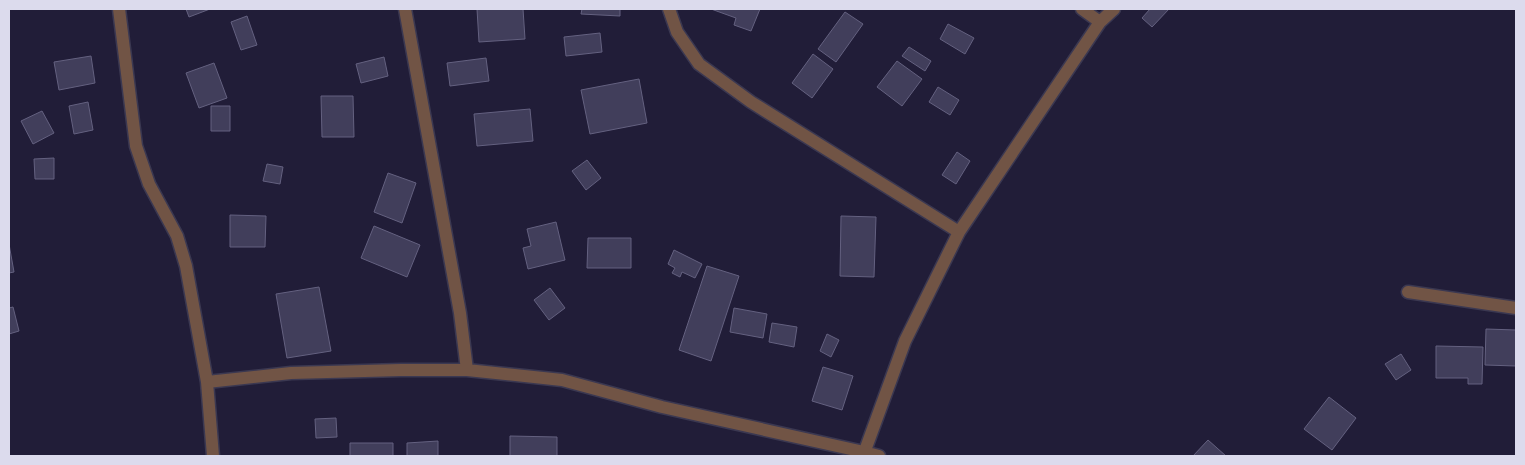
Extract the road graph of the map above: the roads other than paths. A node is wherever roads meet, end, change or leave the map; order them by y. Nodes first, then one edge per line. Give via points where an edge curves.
1 (119, 9) edge
2 (405, 9) edge
3 (669, 9) edge
4 (1082, 9) edge
5 (1114, 9) edge
6 (1100, 22) junction
7 (959, 232) junction
8 (1408, 292) dead end
9 (1516, 308) edge
10 (467, 370) junction
11 (207, 382) junction
12 (864, 454) edge
13 (213, 456) edge
14 (879, 456) edge

1 - 11 street via 136,146 149,184 177,236 186,266
2 - 10 street via 460,313
3 - 7 street via 677,32 699,64 751,102
4 - 6 street
5 - 6 street
6 - 7 street
7 - 12 street via 905,341
8 - 9 street
10 - 11 street via 291,373
10 - 12 street via 562,380
11 - 13 street
12 - 14 street

